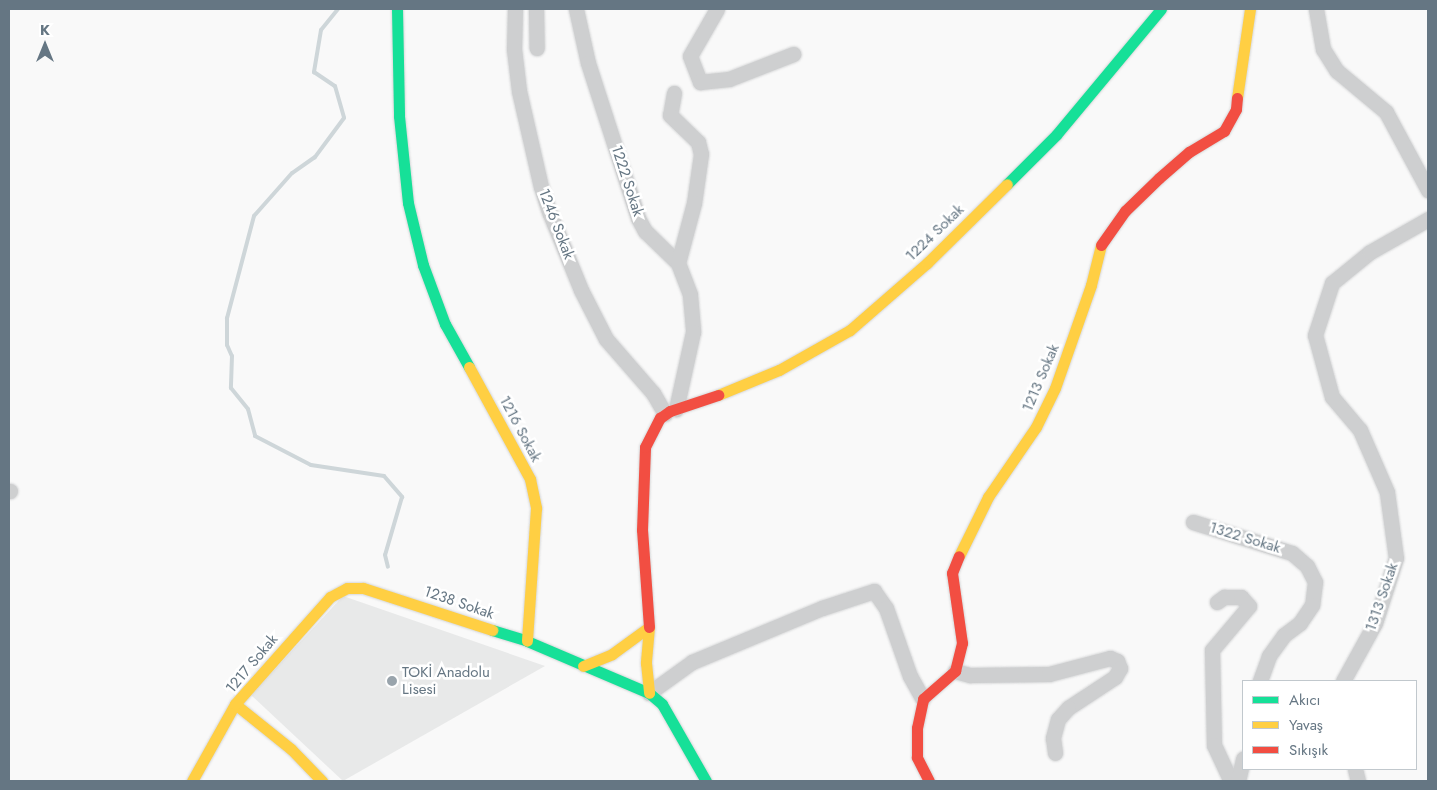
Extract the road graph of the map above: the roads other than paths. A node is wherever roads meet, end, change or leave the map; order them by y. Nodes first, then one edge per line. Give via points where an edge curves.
1 (397, 9) edge
2 (515, 9) edge
3 (536, 9) edge
4 (576, 9) edge
5 (717, 9) edge
6 (1162, 9) edge
7 (1250, 9) edge
8 (1316, 9) edge
9 (537, 48) dead end
10 (793, 54) dead end
11 (674, 93) dead end
12 (1428, 190) edge
13 (1428, 219) edge
14 (678, 263) junction
15 (671, 412) junction
16 (1193, 522) dead end
17 (381, 594) joint
18 (1217, 602) dead end
19 (649, 627) junction
20 (528, 641) junction
21 (583, 666) junction
22 (955, 671) junction
23 (1260, 680) edge
24 (1344, 680) edge
25 (649, 693) junction
26 (923, 700) junction
27 (235, 704) junction
28 (1055, 754) dead end
29 (1242, 763) edge
30 (192, 781) edge
31 (322, 781) edge
32 (706, 781) edge
33 (929, 781) edge
34 (1231, 781) edge
35 (1238, 781) edge

1 - 20 street, 1216 Sokak via 399,116 408,203 423,265 446,324 530,479 536,508
2 - 15 street, 1246 Sokak via 514,49 519,91 540,187 581,290 606,339
3 - 9 street
4 - 14 street, 1222 Sokak via 588,63 638,218 645,231
5 - 10 street via 690,56 700,82 729,79
6 - 15 street, 1224 Sokak via 1056,135 927,263 850,330 816,352 746,385
7 - 22 street, 1213 Sokak via 1236,109 1224,131 1189,152 1159,178 1125,211 1102,241 1091,285 1055,388 1036,427 988,497 966,538 952,573 962,643
8 - 12 street via 1322,48 1337,71 1386,112
11 - 14 street via 670,115 698,142 701,154 694,203
13 - 24 street, 1313 Sokak via 1370,252 1332,283 1315,335 1332,396 1360,430 1387,492 1396,558 1375,623
14 - 15 street, 1222 Sokak via 690,296 693,332
15 - 19 street, 1222 Sokak via 660,418 645,447 642,530
16 - 23 street, 1322 Sokak via 1292,553 1307,566 1315,582 1312,605 1300,623 1279,642
17 - 20 street, 1238 Sokak
17 - 27 street, 1217 Sokak via 363,588 347,588 330,597
18 - 34 street via 1224,597 1241,597 1250,606 1220,639 1212,650 1211,658 1214,745
19 - 21 street via 612,654
19 - 25 street, 1222 Sokak via 646,663
20 - 21 street
21 - 25 street
22 - 26 street
22 - 28 street via 970,675 1048,674 1110,658 1117,661 1120,668 1115,677 1068,708 1058,719 1053,738
25 - 26 street via 692,662 822,608 874,591 886,608 910,676
25 - 32 street via 662,704
26 - 33 street via 916,741 918,757
27 - 30 street
27 - 31 street, 1217 Sokak via 291,749
29 - 35 street

